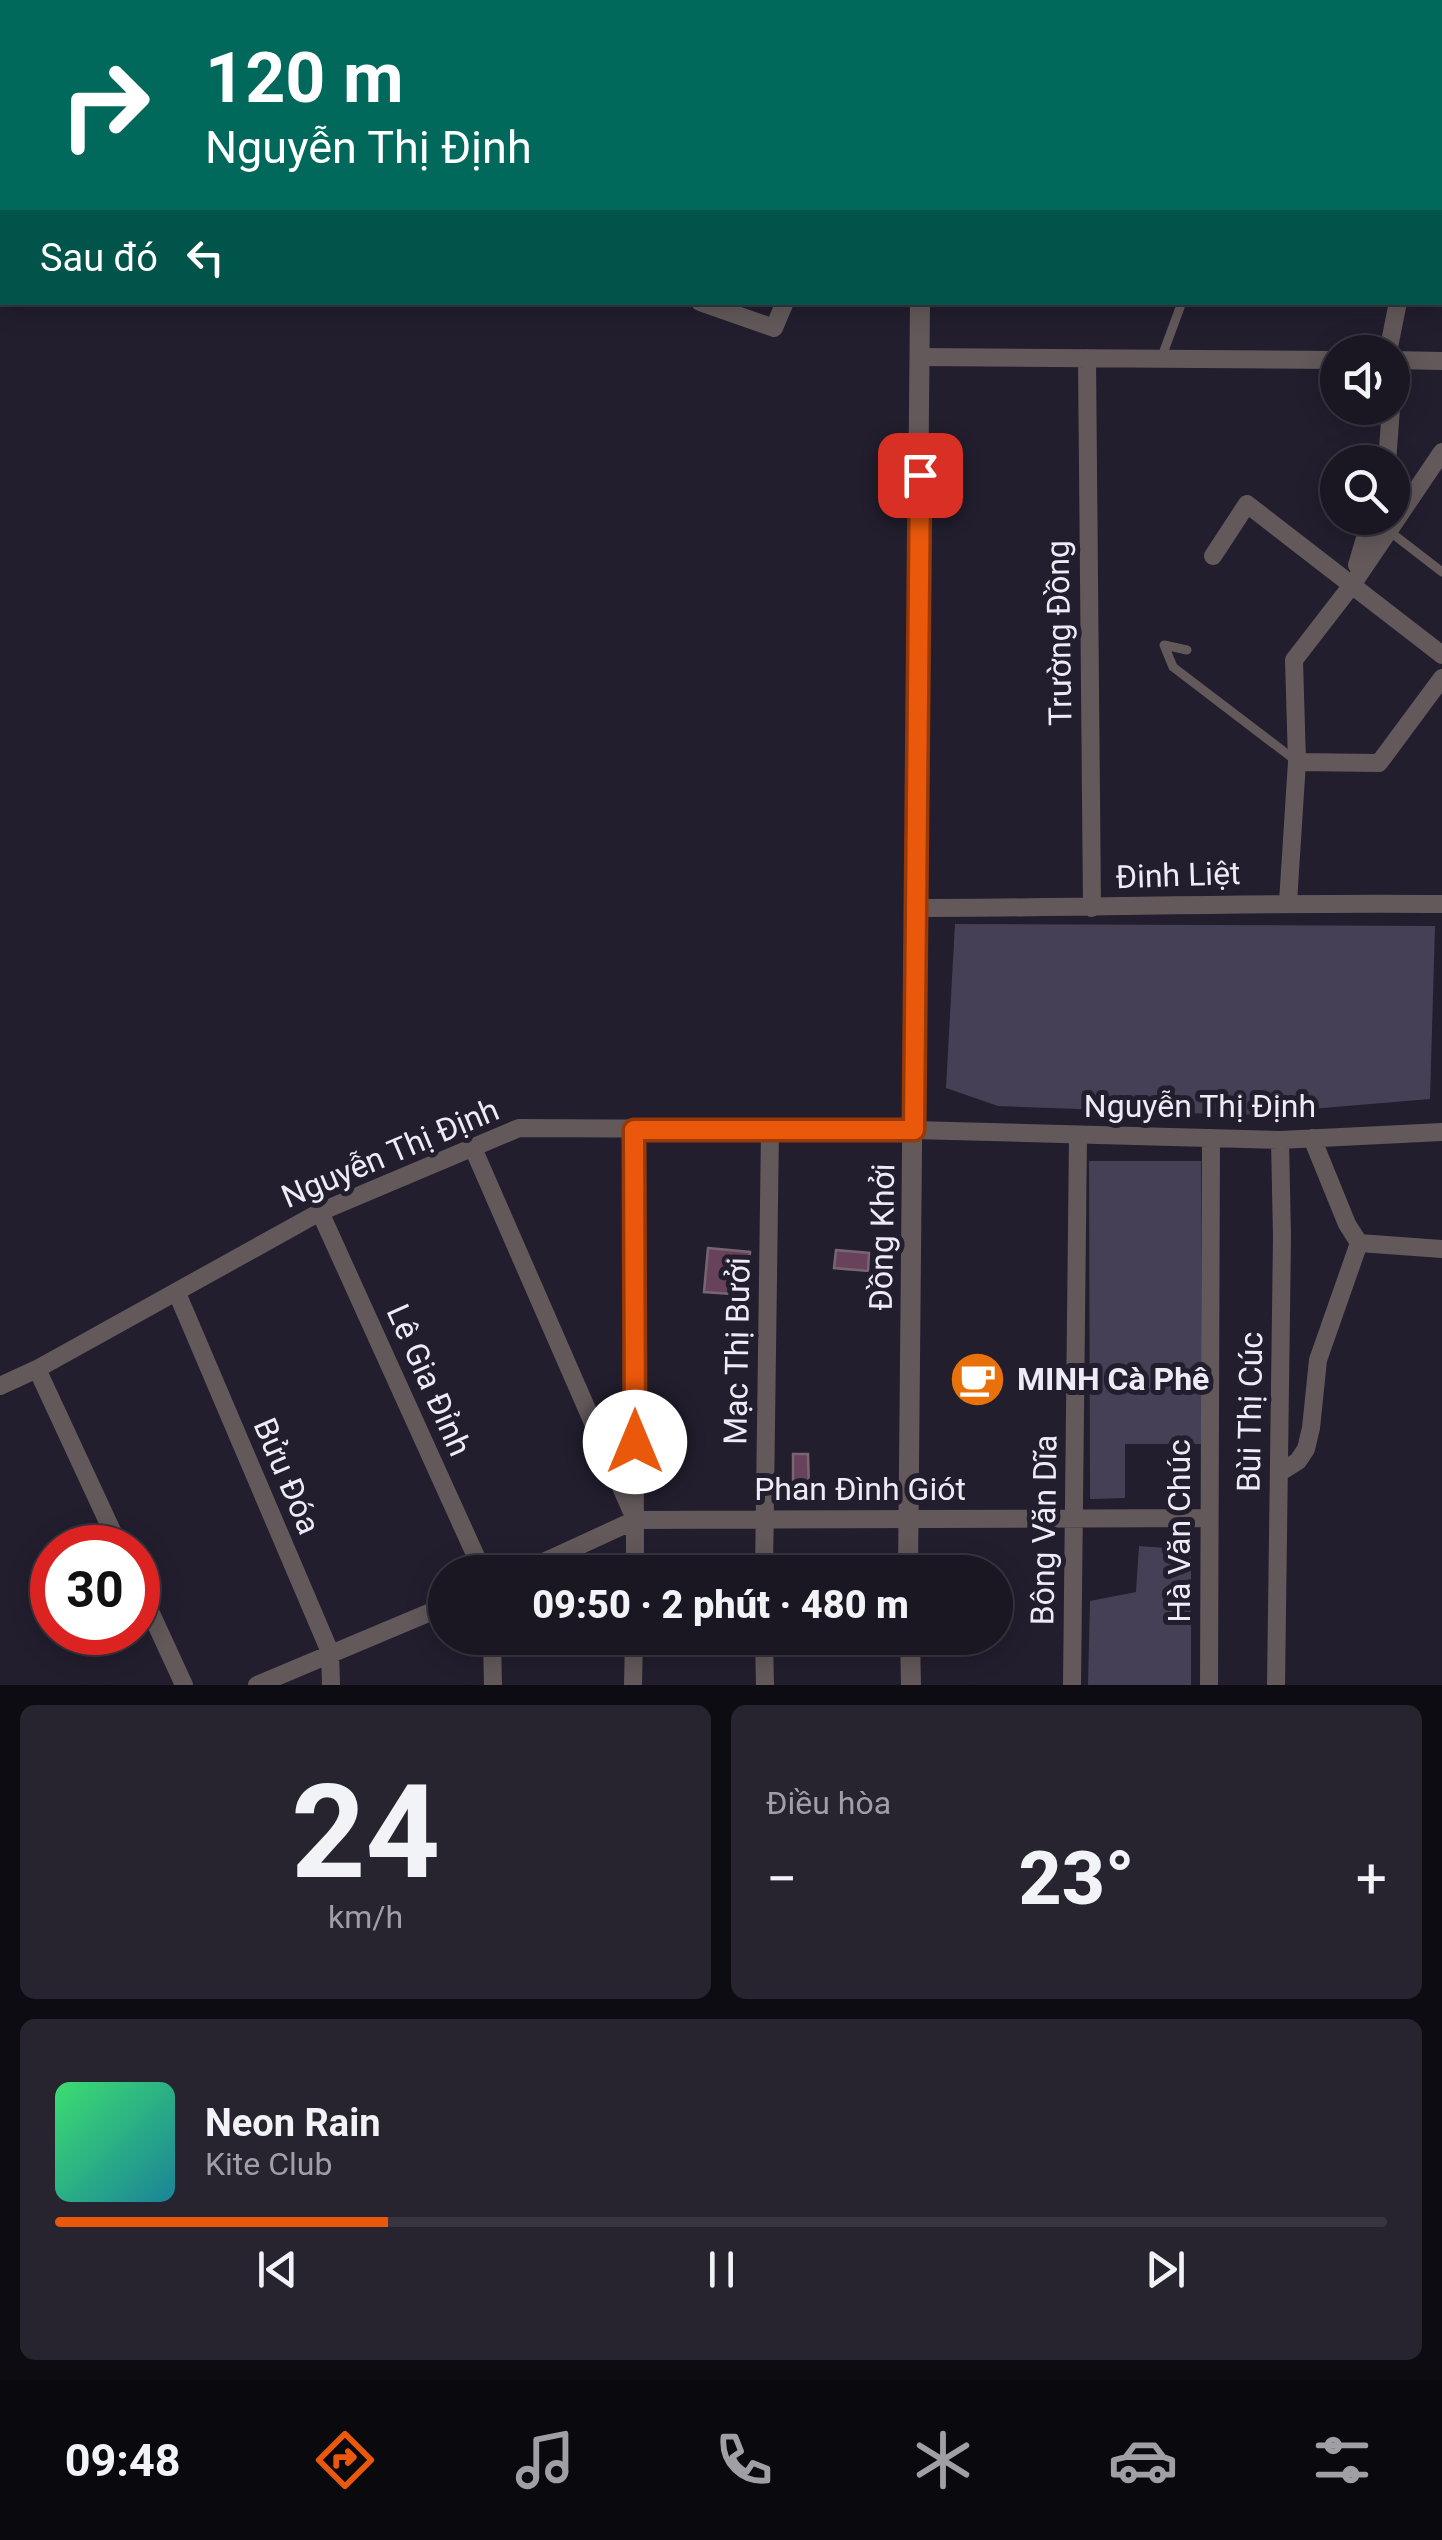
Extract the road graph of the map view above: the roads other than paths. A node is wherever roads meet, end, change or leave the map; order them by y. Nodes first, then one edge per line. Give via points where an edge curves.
1 (709, 305) edge
2 (784, 305) edge
3 (920, 305) edge
4 (1181, 305) edge
5 (1397, 305) edge
6 (1391, 335) edge
7 (920, 357) junction
8 (1087, 358) junction
9 (1162, 359) junction
10 (1320, 360) edge
11 (1410, 360) edge
12 (1442, 361) edge
13 (1442, 452) edge
14 (1410, 489) edge
15 (1374, 535) edge
16 (1393, 535) edge
17 (1213, 556) dead end
18 (1442, 572) edge
19 (1352, 585) junction
20 (1187, 650) dead end
21 (1442, 655) edge
22 (1442, 678) edge
23 (1297, 762) junction
24 (1288, 902) junction
25 (1442, 904) edge
26 (916, 908) junction
27 (1092, 908) junction
28 (634, 1130) junction
29 (770, 1130) junction
30 (914, 1130) junction
31 (1442, 1132) edge
32 (1078, 1136) junction
33 (1211, 1138) junction
34 (1312, 1138) junction
35 (1280, 1140) junction
36 (473, 1148) junction
37 (320, 1212) junction
38 (1359, 1242) junction
39 (1442, 1249) edge
40 (177, 1293) junction
41 (36, 1369) junction
42 (0, 1386) edge
43 (1279, 1473) junction
44 (907, 1518) junction
45 (1074, 1518) junction
46 (1210, 1518) junction
47 (764, 1519) junction
48 (636, 1520) junction
49 (109, 1525) edge
50 (476, 1555) edge
51 (559, 1555) edge
52 (635, 1555) edge
53 (764, 1555) edge
54 (908, 1555) edge
55 (428, 1613) edge
56 (160, 1633) edge
57 (330, 1652) junction
58 (492, 1655) edge
59 (634, 1655) edge
60 (764, 1655) edge
61 (911, 1655) edge
62 (184, 1685) edge
63 (257, 1685) edge
64 (330, 1685) edge
65 (493, 1685) edge
66 (633, 1685) edge
67 (764, 1685) edge
68 (912, 1685) edge
69 (1072, 1685) edge
70 (1209, 1685) edge
71 (1276, 1685) edge

1 - 2 street via 774,328
3 - 7 street, Đồng Khởi
4 - 9 lane
5 - 6 street
7 - 8 street
7 - 26 street, Đồng Khởi
8 - 9 street
8 - 27 street, Trường Đồng
9 - 10 street
11 - 12 street
13 - 14 street
15 - 19 street
16 - 18 lane
17 - 19 street via 1247,504
19 - 21 street
19 - 23 street via 1294,660
20 - 23 lane via 1164,645 1173,668
22 - 23 street via 1379,763
23 - 24 street
24 - 25 street, Đinh Liệt
24 - 27 street, Đinh Liệt
26 - 27 street, Đinh Liệt
26 - 30 street, Đồng Khởi
28 - 29 street, Nguyễn Thị Định
28 - 36 street, Nguyễn Thị Định via 519,1128
28 - 48 street
29 - 30 street, Nguyễn Thị Định
29 - 47 street, Mạc Thị Bưởi
30 - 32 street, Nguyễn Thị Định
30 - 44 street, Đồng Khởi
31 - 34 street, Nguyễn Thị Định
32 - 33 street, Nguyễn Thị Định
32 - 45 street, Bông Văn Dĩa
33 - 35 street, Nguyễn Thị Định
33 - 46 street, Hà Văn Chúc
34 - 35 street, Nguyễn Thị Định
34 - 38 street
35 - 43 street, Bùi Thị Cúc
36 - 37 street, Nguyễn Thị Định
36 - 48 street
37 - 40 street, Nguyễn Thị Định
37 - 50 street, Lê Gia Đỉnh
38 - 39 street
38 - 43 street via 1318,1360 1306,1449
40 - 41 street, Nguyễn Thị Định
40 - 57 street, Bửu Đóa
41 - 42 street, Nguyễn Thị Định
41 - 49 street
43 - 71 street, Bùi Thị Cúc
44 - 45 street, Phan Đình Giót
44 - 47 street, Phan Đình Giót
44 - 54 street, Đồng Khởi
45 - 46 street, Phan Đình Giót
45 - 69 street, Bông Văn Dĩa
46 - 70 street, Hà Văn Chúc
47 - 48 street, Phan Đình Giót
47 - 53 street, Mạc Thị Bưởi
48 - 51 street, Phan Đình Giót
48 - 52 street
55 - 57 street
56 - 62 street
57 - 63 street
57 - 64 street, Bửu Đóa
58 - 65 street
59 - 66 street
60 - 67 street
61 - 68 street

